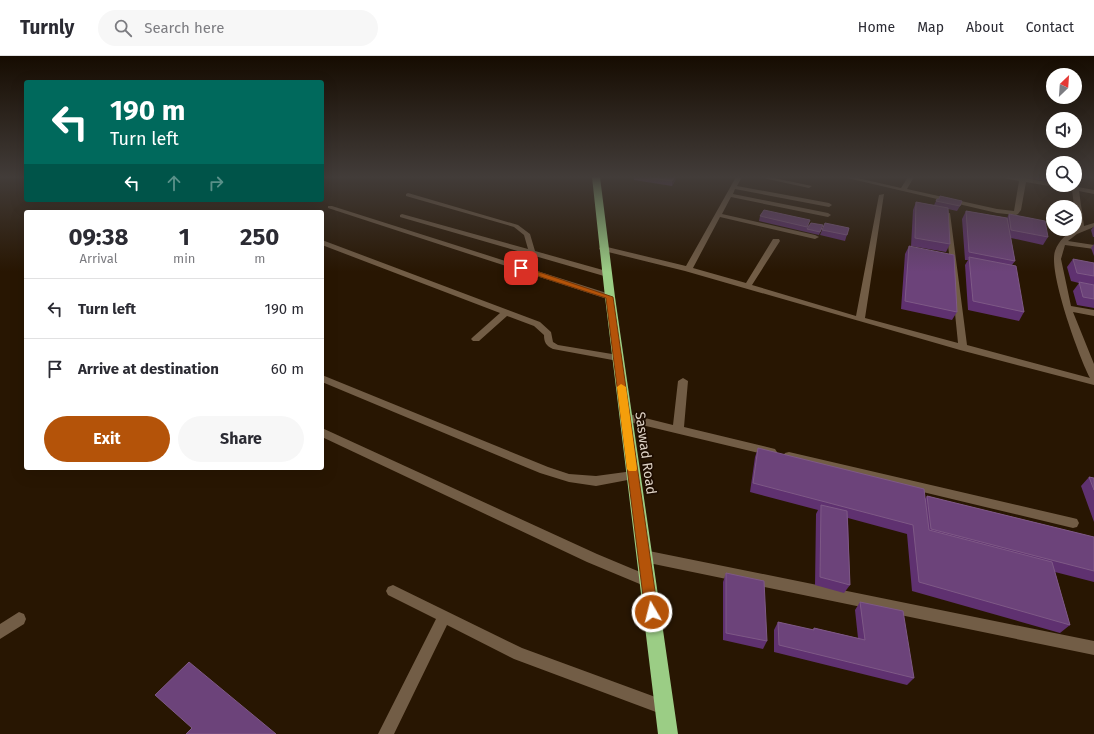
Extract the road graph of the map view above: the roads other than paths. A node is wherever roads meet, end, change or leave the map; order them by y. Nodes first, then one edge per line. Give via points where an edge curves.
1 (335, 209) edge
2 (456, 209) edge
3 (599, 209) edge
4 (721, 209) edge
5 (797, 209) edge
6 (880, 209) edge
7 (986, 209) edge
8 (1018, 209) edge
9 (1083, 209) edge
10 (948, 214) edge
11 (718, 215) junction
12 (828, 215) dead end
13 (402, 216) dead end
14 (1090, 227) edge
15 (816, 237) dead end
16 (776, 241) dead end
17 (1062, 242) junction
18 (324, 243) edge
19 (1094, 247) edge
20 (603, 248) junction
21 (532, 253) junction
22 (688, 269) junction
23 (607, 274) junction
24 (748, 286) junction
25 (610, 297) junction
26 (1068, 308) junction
27 (506, 312) junction
28 (1094, 313) edge
29 (860, 319) junction
30 (476, 339) dead end
31 (963, 348) junction
32 (618, 358) junction
33 (1094, 376) edge
34 (324, 379) edge
35 (684, 381) dead end
36 (1094, 382) edge
37 (626, 417) junction
38 (678, 430) junction
39 (324, 433) edge
40 (633, 475) junction
41 (1073, 523) dead end
42 (644, 556) junction
43 (647, 581) junction
44 (393, 591) dead end
45 (444, 617) junction
46 (19, 619) dead end
47 (0, 632) edge
48 (1094, 648) edge
49 (664, 707) junction
50 (386, 734) edge
51 (668, 734) edge

1 - 25 street
2 - 21 street via 524,230 529,234
3 - 20 highway, Saswad Road
4 - 11 street
5 - 12 street
6 - 29 street
7 - 8 street via 1016,213
9 - 14 street
10 - 31 street
11 - 15 street
11 - 22 street
13 - 21 street
14 - 17 street
16 - 24 street
17 - 19 street
17 - 26 street via 1057,258
18 - 27 street
20 - 22 street
20 - 23 highway, Saswad Road
21 - 23 street
22 - 24 street
23 - 25 highway, Saswad Road
24 - 29 street
25 - 32 highway, Saswad Road
26 - 28 street
26 - 33 street
27 - 30 street
27 - 32 street via 544,329 550,345
29 - 31 street
31 - 36 street
32 - 37 highway, Saswad Road
34 - 40 street via 569,478 596,481
35 - 38 street
37 - 38 street
37 - 40 highway, Saswad Road
38 - 41 street
39 - 43 street via 592,558
40 - 42 highway, Saswad Road
42 - 43 highway, Saswad Road
42 - 48 street
43 - 49 highway, Saswad Road
44 - 45 street
45 - 49 street via 519,654
45 - 50 street
46 - 47 street
49 - 51 highway, Saswad Road

